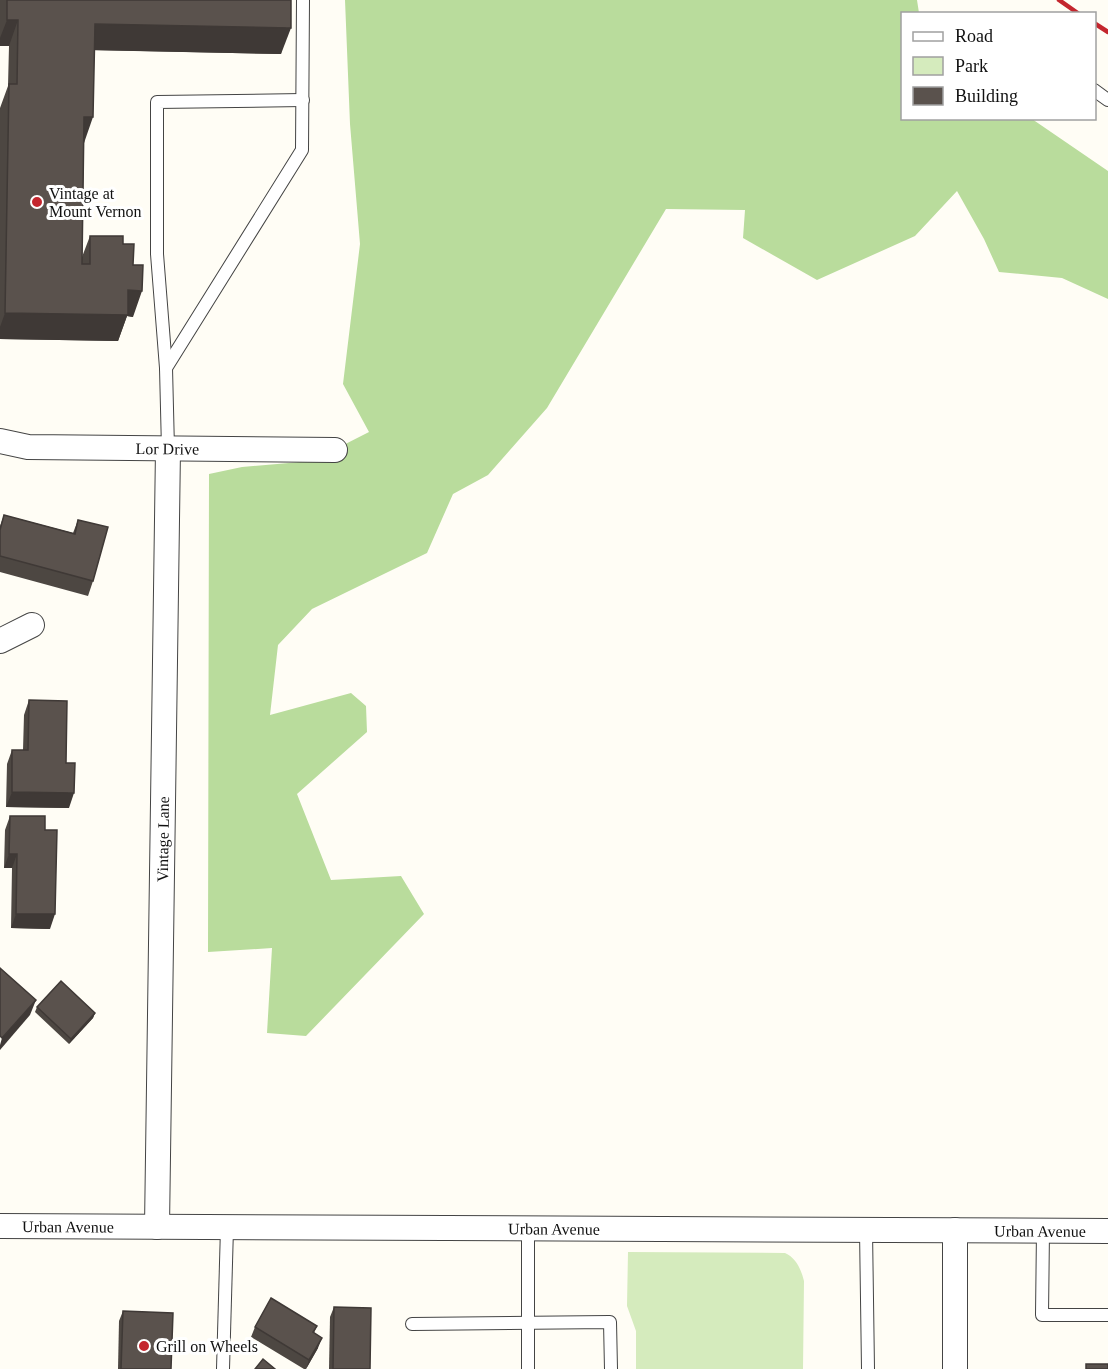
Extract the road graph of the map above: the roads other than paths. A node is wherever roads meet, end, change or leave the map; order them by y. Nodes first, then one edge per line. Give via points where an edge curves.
1 (303, 0) edge
2 (1096, 91) edge
3 (303, 100) junction
4 (1108, 100) edge
5 (166, 368) junction
6 (0, 441) edge
7 (168, 449) junction
8 (335, 450) dead end
9 (32, 625) dead end
10 (0, 641) edge
11 (0, 1226) edge
12 (158, 1227) junction
13 (226, 1228) junction
14 (528, 1229) junction
15 (866, 1230) junction
16 (955, 1230) junction
17 (1043, 1231) junction
18 (1108, 1231) edge
19 (1108, 1315) edge
20 (527, 1323) junction
21 (412, 1324) dead end
22 (223, 1369) edge
23 (528, 1369) edge
24 (611, 1369) edge
25 (868, 1369) edge
26 (955, 1369) edge

1 - 3 lane
2 - 4 lane
3 - 5 lane via 302,150
3 - 5 lane via 157,102 157,254
5 - 7 lane
6 - 7 street, Lor Drive via 28,447
7 - 8 street, Lor Drive
7 - 12 street, Vintage Lane
9 - 10 street
11 - 12 street, Urban Avenue
12 - 13 street, Urban Avenue
13 - 14 street, Urban Avenue
13 - 22 lane
14 - 15 street, Urban Avenue
14 - 20 lane
15 - 16 street, Urban Avenue
15 - 25 lane
16 - 17 street, Urban Avenue
16 - 26 street
17 - 18 street, Urban Avenue
17 - 19 lane via 1042,1315
20 - 21 lane
20 - 23 lane
20 - 24 lane via 610,1322

